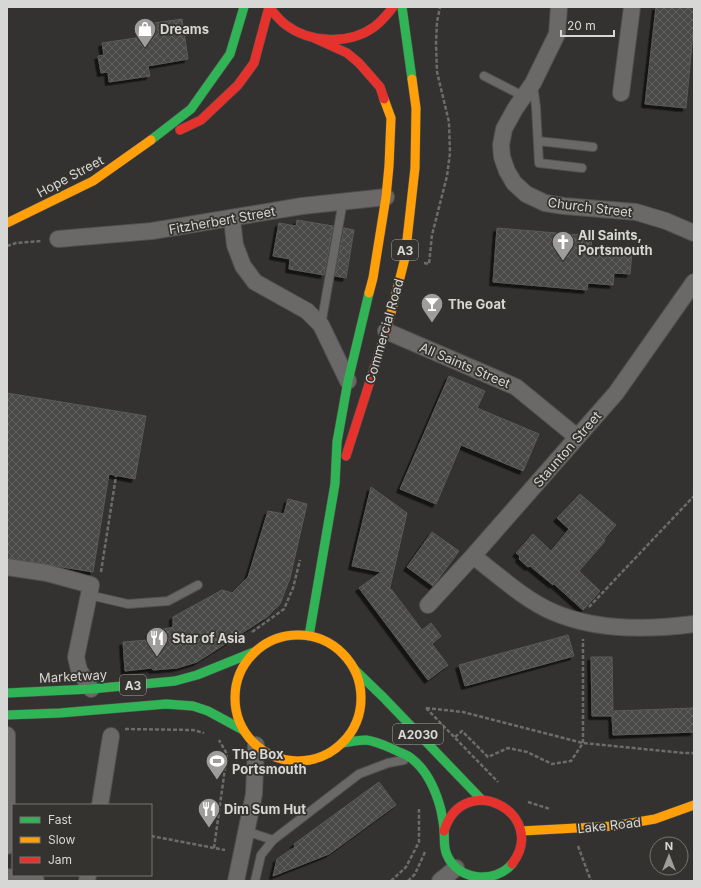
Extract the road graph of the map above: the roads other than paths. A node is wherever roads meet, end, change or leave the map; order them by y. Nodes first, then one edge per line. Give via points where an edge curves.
1 (244, 7) edge
2 (269, 7) edge
3 (393, 7) edge
4 (402, 7) edge
5 (559, 7) edge
6 (632, 7) edge
7 (314, 38) junction
8 (484, 76) dead end
9 (532, 83) junction
10 (621, 92) dead end
11 (523, 96) junction
12 (538, 141) junction
13 (142, 147) junction
14 (593, 147) dead end
15 (582, 168) dead end
16 (386, 197) junction
17 (343, 202) junction
18 (232, 219) junction
19 (9, 220) edge
20 (694, 233) edge
21 (58, 239) road end
22 (694, 282) edge
23 (321, 325) junction
24 (386, 330) junction
25 (348, 381) junction
26 (577, 437) junction
27 (335, 484) junction
28 (473, 556) junction
29 (7, 567) edge
30 (198, 585) dead end
31 (90, 590) junction
32 (428, 606) dead end
33 (694, 624) edge
34 (310, 636) junction
35 (254, 652) junction
36 (354, 669) junction
37 (90, 689) junction
38 (7, 693) edge
39 (7, 715) edge
40 (243, 730) junction
41 (114, 732) road end
42 (7, 735) edge
43 (342, 743) junction
44 (256, 745) junction
45 (412, 758) junction
46 (482, 800) junction
47 (100, 804) edge
48 (694, 805) edge
49 (10, 818) edge
50 (246, 830) junction
51 (444, 831) junction
52 (521, 831) junction
53 (273, 840) junction
54 (7, 843) edge
55 (456, 868) junction
56 (7, 876) edge
57 (36, 881) edge
58 (236, 881) edge
59 (255, 881) edge
60 (440, 881) edge

1 - 13 main road, Hope Street via 230,54 215,78 191,109
2 - 7 main road via 288,27
2 - 13 main road, Hope Street via 254,63 238,85 200,120
3 - 7 main road via 379,23 365,33 337,40
4 - 24 main road, Commercial Road / A3 via 416,108 415,168 404,258
5 - 9 street, Church Street via 557,34
6 - 10 street
7 - 16 main road, Commercial Road / A3 via 347,53 380,87 391,118
8 - 11 lane
9 - 11 street, Church Street
9 - 12 lane
11 - 20 street, Church Street via 504,128 501,145 507,171 514,184 526,194 544,203 636,212
12 - 14 lane
12 - 15 lane via 539,162
13 - 19 main road, Hope Street via 93,181
16 - 17 street, Fitzherbert Street
16 - 25 main road, Commercial Road / A3 via 373,278
17 - 18 street, Fitzherbert Street via 302,206
17 - 23 lane
18 - 21 street, Fitzherbert Street via 152,231
18 - 23 street via 235,246 243,266 255,282 307,311
22 - 26 street, Staunton Street via 616,393
23 - 25 street
24 - 26 street, All Saints Street via 516,387
24 - 27 main road, Commercial Road / A3 via 351,444
25 - 27 main road, Commercial Road / A3 via 337,442
26 - 28 street, Staunton Street
27 - 34 main road, Commercial Road / A3
28 - 32 street, Staunton Street
28 - 33 street via 542,607 583,622 644,628
29 - 31 street via 48,573
30 - 31 lane via 168,601 128,604
31 - 37 street via 76,657 79,670
34 - 35 main road via 290,635 271,641
34 - 36 main road via 327,642 343,654
35 - 37 main road, Marketway / A3 via 175,681
35 - 40 main road via 242,668 235,688 236,710
36 - 43 main road via 360,688 360,708 354,727
36 - 46 main road, A2030
37 - 38 main road, Marketway / A3
39 - 40 main road, A3 via 166,704 193,706 208,711
40 - 44 main road
41 - 47 street
42 - 49 street
43 - 44 main road via 315,758 299,761 268,754
43 - 45 main road, A2030 via 365,740 384,744
44 - 50 street via 254,794
45 - 51 main road, A2030 via 428,776 439,800
45 - 53 lane via 388,763 359,774
46 - 51 main road via 468,802 457,809 448,819
46 - 52 main road via 503,805 517,820
48 - 52 main road, Lake Road via 654,819 614,826
49 - 54 street
50 - 53 lane
50 - 58 street
51 - 55 main road via 443,845
52 - 55 main road via 522,843 518,855 512,865 502,873 478,878
53 - 59 lane via 261,855
55 - 60 street
56 - 57 street

